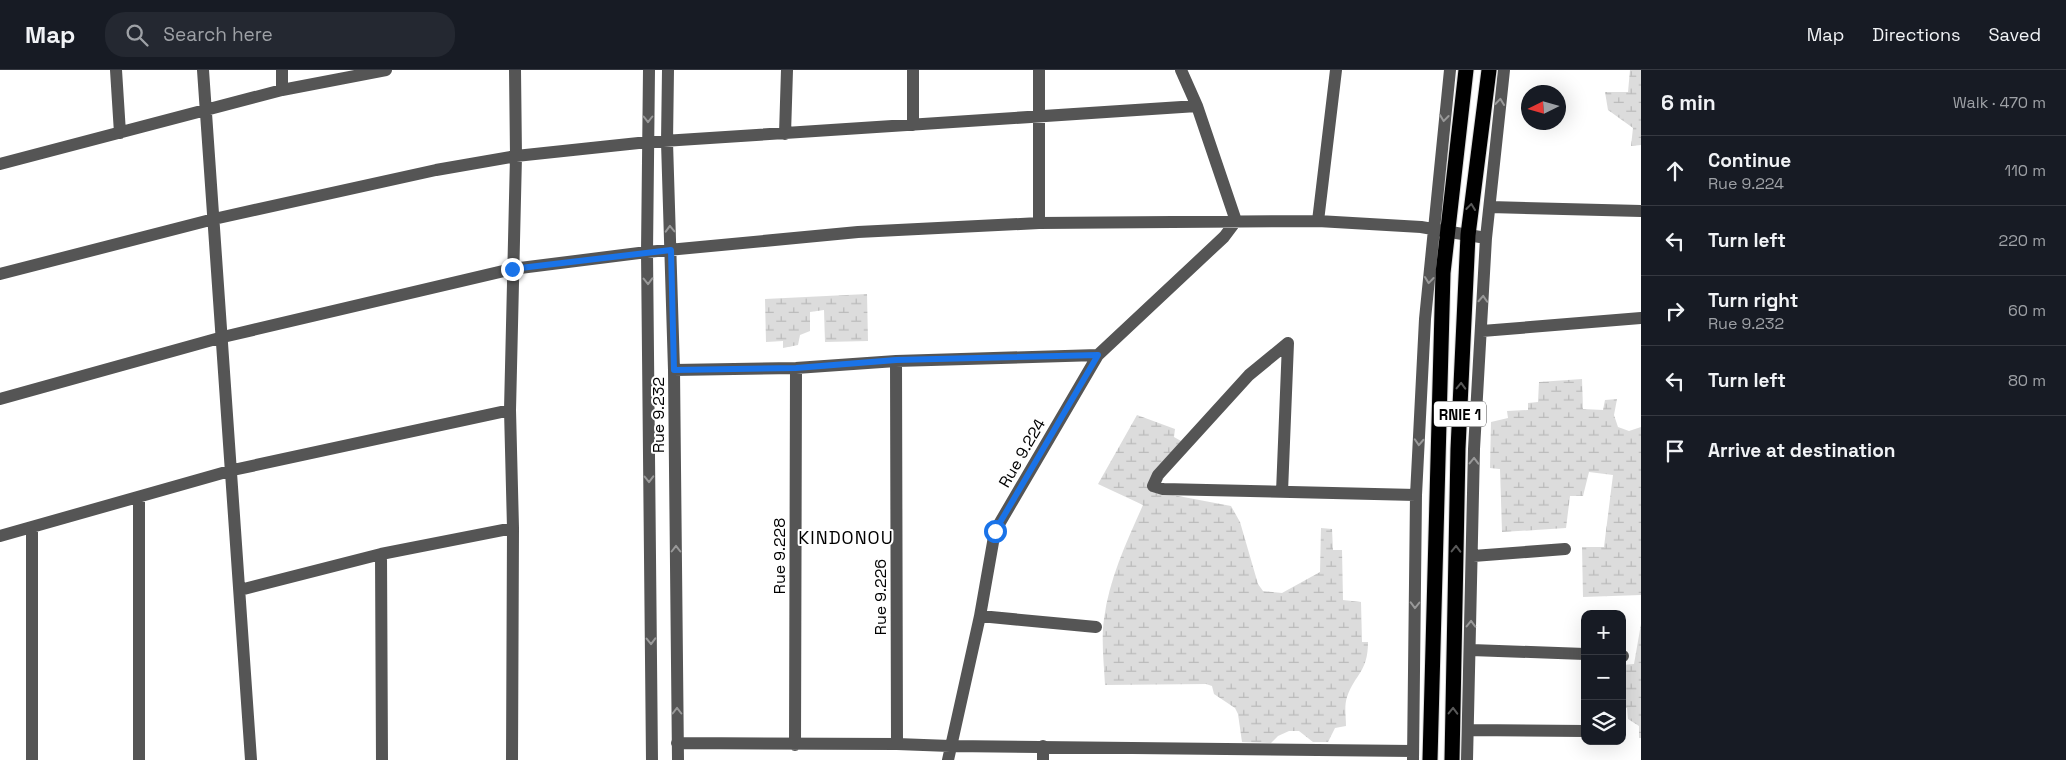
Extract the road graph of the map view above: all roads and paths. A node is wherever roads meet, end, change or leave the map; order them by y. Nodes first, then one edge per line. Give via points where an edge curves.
1 (116, 70) edge
2 (203, 70) edge
3 (282, 70) edge
4 (386, 70) edge
5 (515, 70) edge
6 (649, 70) edge
7 (668, 70) edge
8 (787, 70) edge
9 (913, 70) edge
10 (1039, 70) edge
11 (1181, 70) edge
12 (1336, 70) edge
13 (1450, 70) edge
14 (1466, 70) edge
15 (1489, 70) edge
16 (1504, 70) edge
17 (282, 90) junction
18 (1197, 106) junction
19 (206, 110) junction
20 (1039, 116) junction
21 (913, 125) junction
22 (120, 133) junction
23 (785, 134) junction
24 (648, 142) junction
25 (667, 142) junction
26 (516, 156) junction
27 (0, 164) edge
28 (1490, 207) junction
29 (1641, 211) edge
30 (214, 219) junction
31 (1236, 220) junction
32 (1318, 222) junction
33 (1039, 223) junction
34 (1440, 229) junction
35 (1468, 235) junction
36 (1486, 238) junction
37 (671, 250) junction
38 (647, 252) junction
39 (512, 269) junction
40 (0, 274) edge
41 (1641, 318) edge
42 (1482, 331) junction
43 (223, 337) junction
44 (1098, 355) junction
45 (896, 360) junction
46 (796, 368) junction
47 (674, 370) junction
48 (0, 399) edge
49 (510, 410) junction
50 (232, 470) junction
51 (1282, 492) junction
52 (1416, 495) junction
53 (139, 497) junction
54 (32, 528) junction
55 (513, 528) junction
56 (0, 536) edge
57 (1565, 549) dead end
58 (382, 554) junction
59 (1472, 556) junction
60 (240, 590) junction
61 (980, 616) junction
62 (1096, 627) dead end
63 (1471, 650) junction
64 (1581, 654) edge
65 (1468, 730) junction
66 (1581, 731) edge
67 (677, 743) junction
68 (897, 744) junction
69 (796, 745) junction
70 (950, 746) junction
71 (1042, 746) junction
72 (1413, 755) edge
73 (32, 760) edge
74 (139, 760) edge
75 (251, 760) edge
76 (382, 760) edge
77 (512, 760) edge
78 (652, 760) edge
79 (678, 760) edge
80 (948, 760) edge
81 (1043, 760) edge
82 (1430, 760) edge
83 (1452, 760) edge
84 (1467, 760) edge

1 - 22 street
2 - 19 street
3 - 17 street
4 - 17 street
5 - 26 street
6 -> 24 street, Rue 9.232
7 - 25 street, Rue 9.232
8 - 23 street
9 - 21 street
10 - 20 street
11 - 18 street
12 - 32 street
13 -> 34 street
14 - 34 highway, RNIE 1
35 -> 15 highway, RNIE 1
28 -> 16 street
17 - 19 street
18 - 20 street
18 - 31 street
19 - 22 street
19 - 30 street
20 - 21 street
20 - 33 street
21 - 23 street
22 - 27 street
23 - 25 street
24 - 25 street
24 - 26 street
24 - 38 street, Rue 9.232
37 -> 25 street, Rue 9.232
26 - 30 street via 436,170
26 - 39 street
28 - 29 street
28 - 36 street
30 - 40 street
30 - 43 street
31 - 32 street
31 - 33 street
31 - 44 street, Rue 9.224 via 1224,237
32 - 34 street
33 - 37 street via 858,232
34 - 35 street
34 -> 52 street via 1424,319
34 - 82 highway, RNIE 1
35 - 36 street
83 -> 35 highway, RNIE 1 via 1458,449
42 -> 36 street
37 - 38 street
37 - 47 street, Rue 9.232
38 - 39 street
38 -> 78 street, Rue 9.232
39 - 43 street
39 - 49 street
41 - 42 street
59 -> 42 street via 1474,450
43 - 48 street
43 - 50 street
44 - 45 street
44 - 61 street, Rue 9.224 via 995,531
45 - 46 street
45 - 68 street, Rue 9.226
46 - 47 street
46 - 69 street, Rue 9.228
67 -> 47 street, Rue 9.232
49 - 50 street
49 - 55 street
50 - 53 street
50 - 60 street
51 - 51 street via 1282,482 1288,343 1250,375 1158,475 1153,486 1163,489
51 - 52 street
52 -> 72 street
53 - 54 street
53 - 74 street
54 - 56 street
54 - 73 street
55 - 58 street
55 - 77 street
57 - 59 street
58 - 60 street
58 - 76 street
63 -> 59 street
60 - 75 street
61 - 62 street
61 - 70 street, Rue 9.224
63 - 64 street
63 - 65 street
65 - 66 street
65 - 84 street
67 - 69 street
67 - 79 street, Rue 9.232
68 - 69 street
68 - 70 street
70 - 71 street
70 - 80 street, Rue 9.224
71 - 72 street
71 - 81 street

